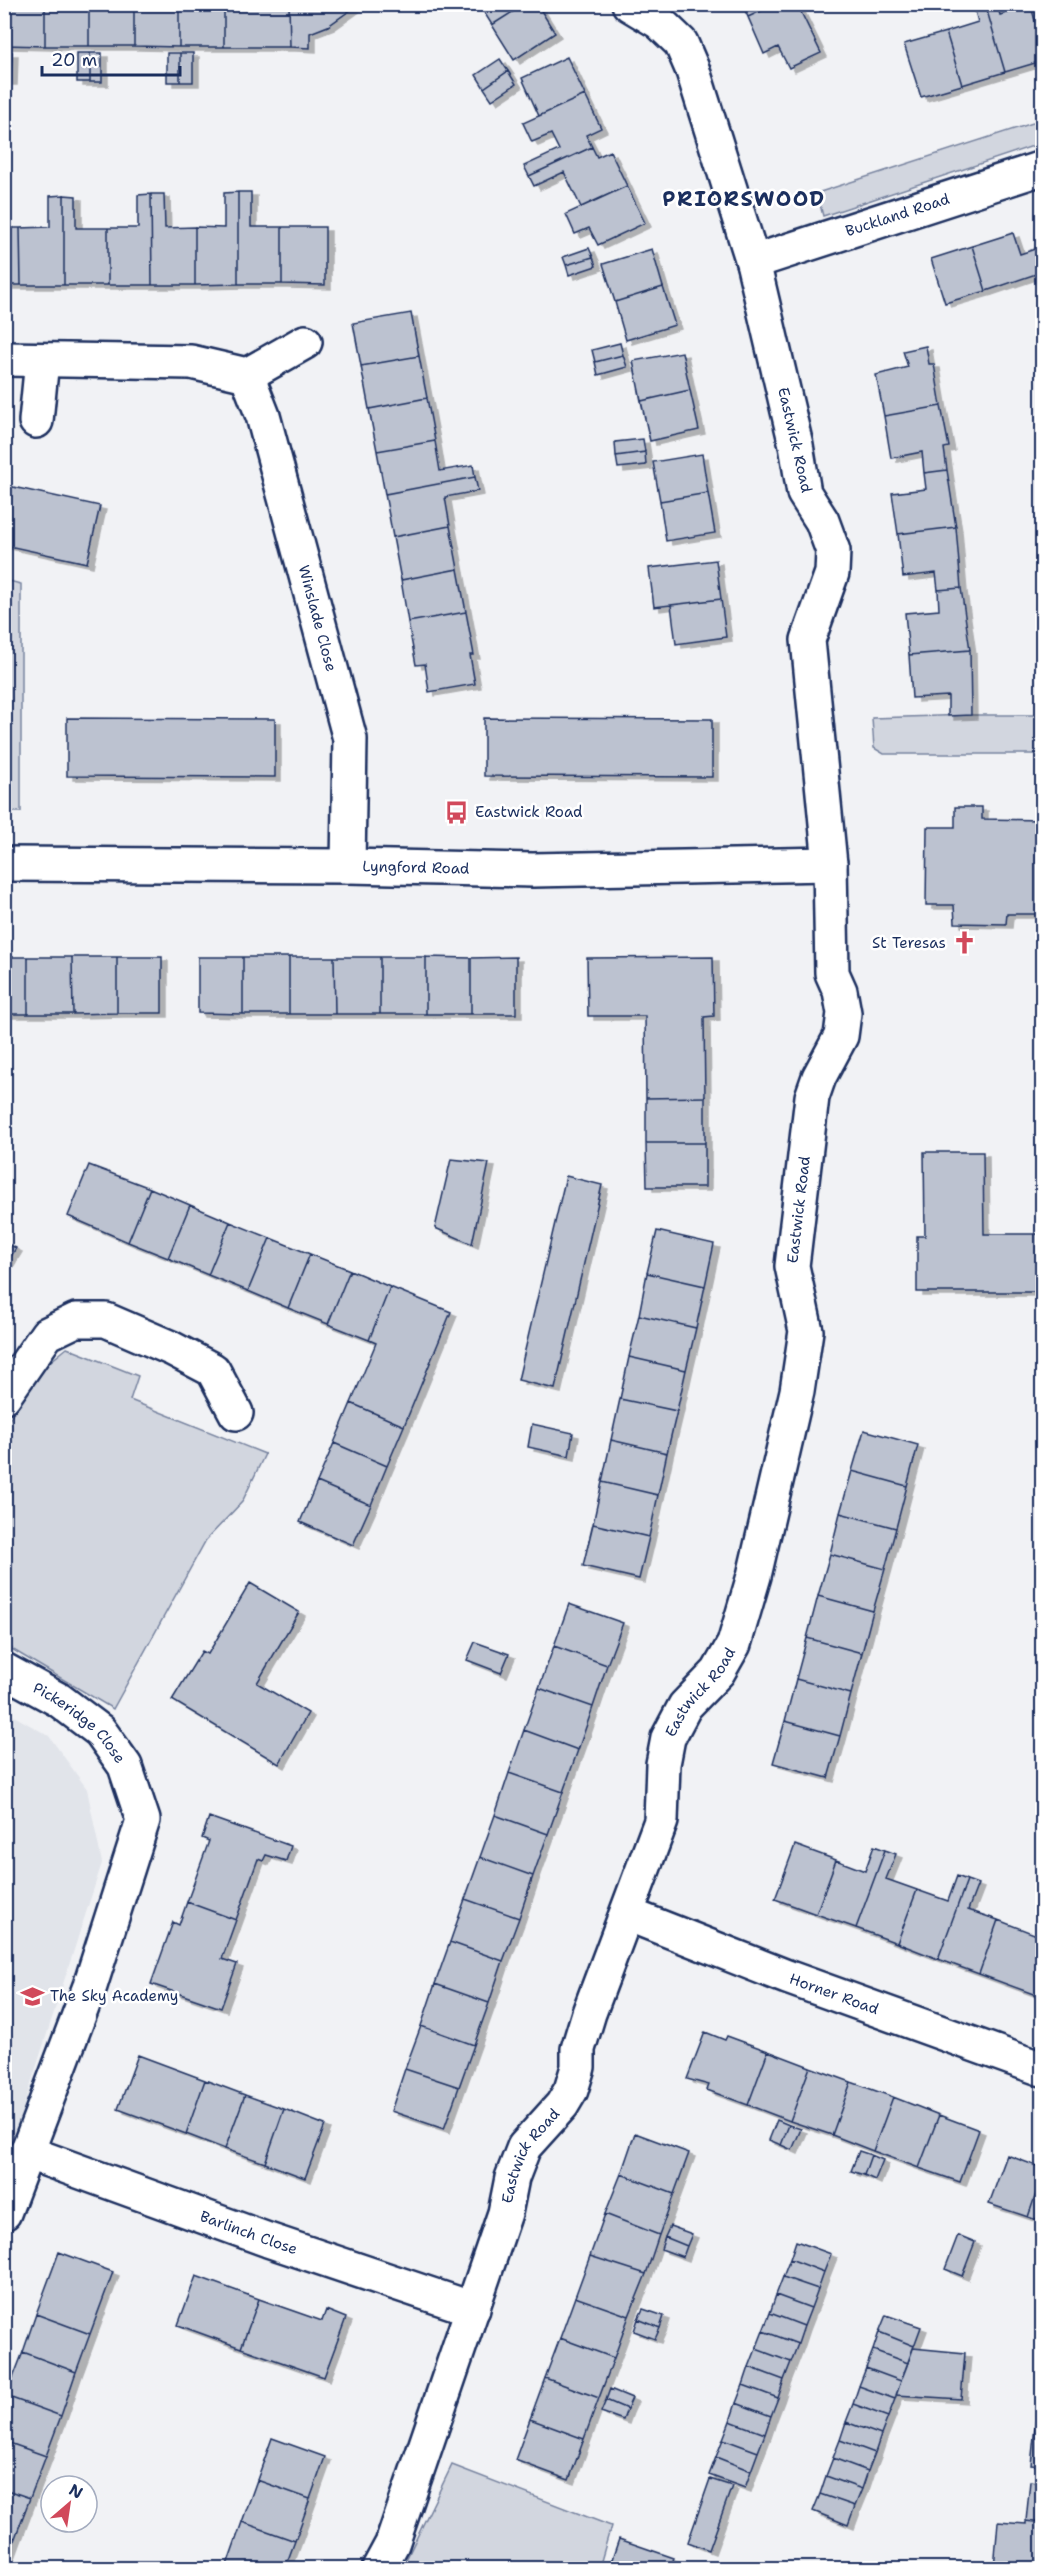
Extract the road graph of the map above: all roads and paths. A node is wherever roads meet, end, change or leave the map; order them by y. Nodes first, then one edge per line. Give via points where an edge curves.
1 (629, 4) edge
2 (1042, 168) edge
3 (753, 262) junction
4 (305, 342) dead end
5 (4, 359) edge
6 (42, 360) junction
7 (247, 375) junction
8 (36, 421) dead end
9 (4, 864) edge
10 (830, 864) junction
11 (348, 866) junction
12 (4, 1396) edge
13 (237, 1413) dead end
14 (4, 1670) edge
15 (627, 1914) junction
16 (1042, 2069) edge
17 (26, 2152) junction
18 (4, 2212) edge
19 (473, 2309) junction
20 (379, 2568) edge

1 - 3 street, Eastwick Road via 659,22 681,43
2 - 3 street, Buckland Road
3 - 10 street, Eastwick Road via 804,493 822,521 833,551 832,573 808,640
4 - 7 street
5 - 6 street
6 - 7 street via 191,362
6 - 8 street
7 - 11 street, Winslade Close via 263,416 350,739
9 - 11 street, Lyngford Road
10 - 11 street, Lyngford Road via 533,870
10 - 15 street, Eastwick Road via 832,973 844,1013 841,1036 812,1097 792,1266 806,1331 797,1391 765,1533 734,1644 718,1672 685,1706 668,1738 661,1821
12 - 13 street via 47,1334 76,1320 106,1320 213,1370
14 - 17 street, Pickeridge Close via 59,1700 100,1731 125,1766 143,1820 90,1986
15 - 16 street, Horner Road via 787,1977
15 - 19 street, Eastwick Road via 589,2013 571,2090 524,2147
17 - 18 street
17 - 19 street, Barlinch Close
19 - 20 street, Eastwick Road via 392,2544

